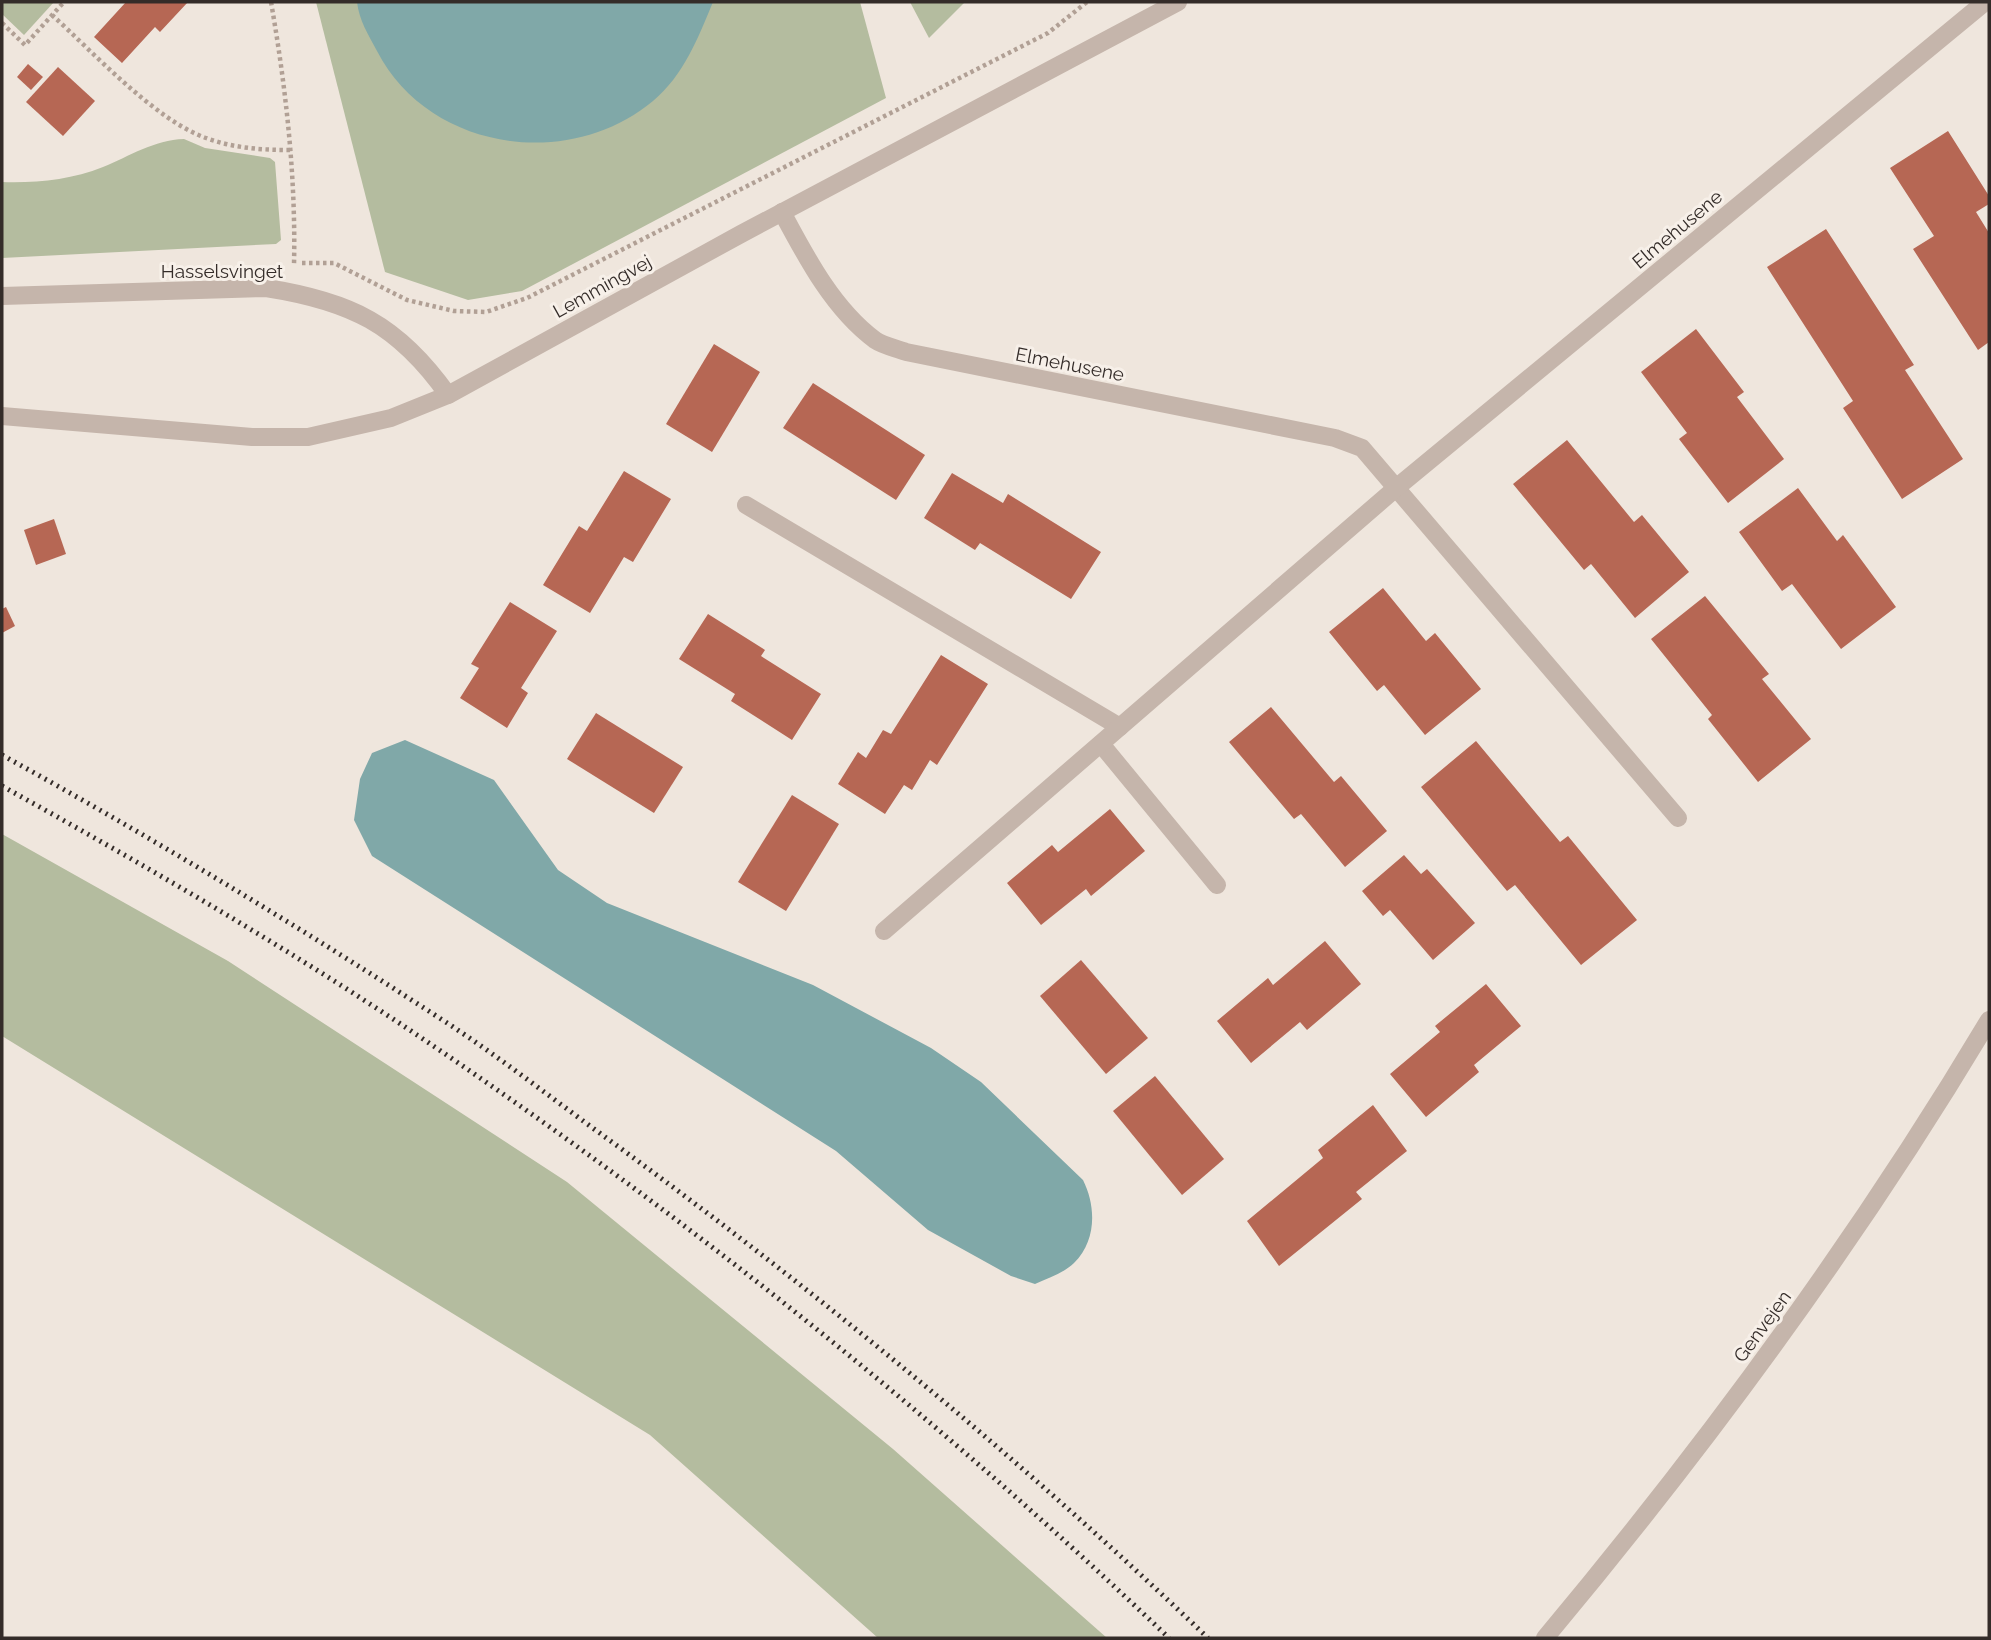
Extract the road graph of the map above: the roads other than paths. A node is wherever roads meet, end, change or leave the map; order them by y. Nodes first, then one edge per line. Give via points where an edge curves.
1 (1178, 2) edge
2 (1985, 2) edge
3 (782, 212) junction
4 (2, 296) edge
5 (448, 395) junction
6 (2, 416) edge
7 (1396, 488) junction
8 (746, 505) dead end
9 (1119, 727) junction
10 (1101, 744) junction
11 (1678, 818) dead end
12 (1217, 885) dead end
13 (884, 931) dead end
14 (1989, 1020) edge
15 (1545, 1638) edge

1 - 3 street, Lemmingvej
2 - 7 street, Elmehusene
3 - 5 street, Lemmingvej
3 - 7 street, Elmehusene via 845,310 877,341 906,352 1335,438 1362,448
4 - 5 street, Hasselsvinget via 266,288 293,292 338,303 367,317 394,335
5 - 6 street, Lemmingvej via 391,418 309,437 252,437
7 - 9 street, Elmehusene
7 - 11 street, Elmehusene
8 - 9 street
9 - 10 street, Elmehusene
10 - 12 street
10 - 13 street, Elmehusene
14 - 15 street, Genvejen via 1866,1214 1784,1332 1698,1448

